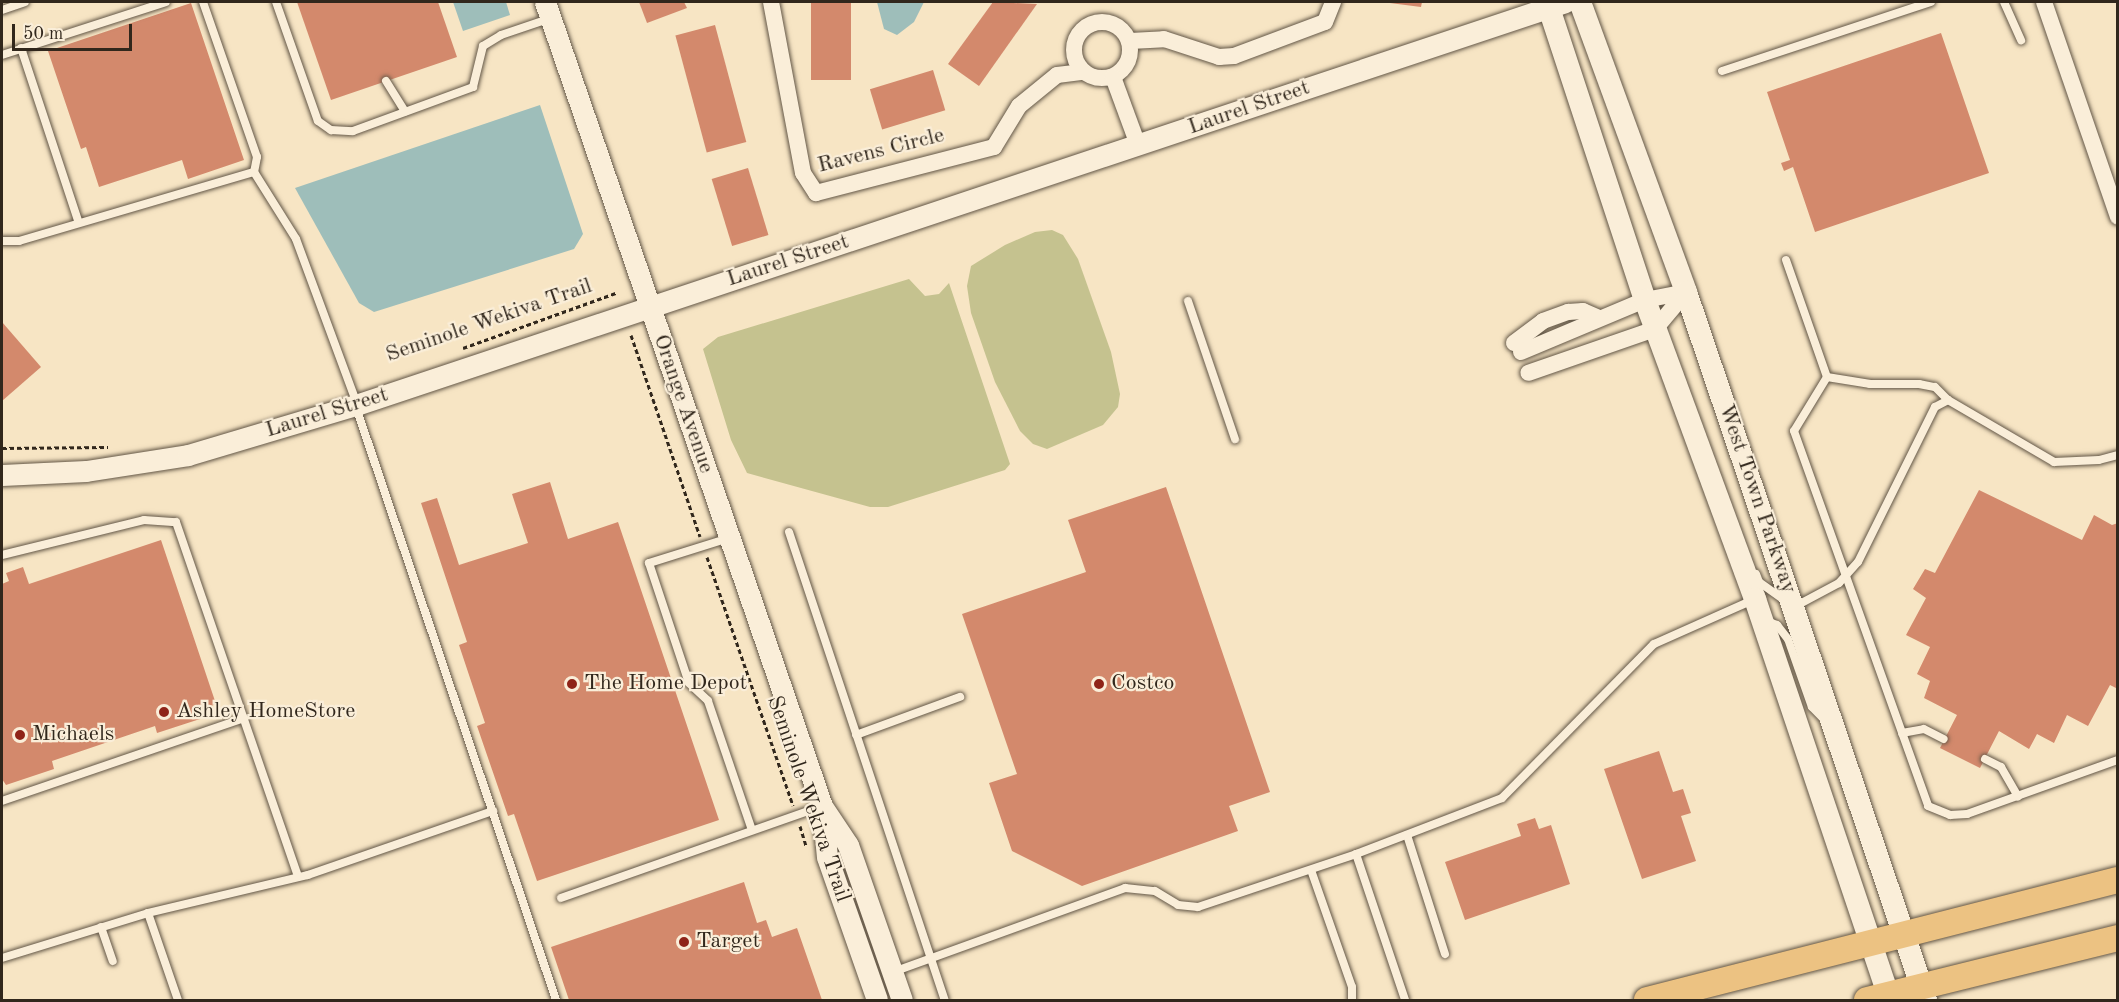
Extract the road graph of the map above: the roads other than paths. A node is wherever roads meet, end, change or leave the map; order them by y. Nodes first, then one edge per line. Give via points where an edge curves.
1 (23, 2) edge
2 (166, 2) edge
3 (203, 2) edge
4 (276, 2) edge
5 (771, 2) edge
6 (1334, 2) edge
7 (1580, 2) edge
8 (1931, 2) edge
9 (2004, 2) edge
10 (2044, 2) edge
11 (1553, 3) edge
12 (2, 10) edge
13 (548, 10) edge
14 (2020, 40) dead end
15 (1130, 41) junction
16 (21, 48) junction
17 (2, 55) edge
18 (1722, 71) dead end
19 (1083, 72) junction
20 (1113, 77) junction
21 (386, 81) dead end
22 (405, 112) junction
23 (1138, 145) junction
24 (254, 172) junction
25 (2118, 217) edge
26 (79, 223) junction
27 (2, 241) edge
28 (1786, 260) dead end
29 (1686, 292) junction
30 (1645, 300) junction
31 (1188, 301) dead end
32 (649, 307) junction
33 (1656, 329) junction
34 (1518, 347) dead end
35 (1528, 373) dead end
36 (1827, 377) junction
37 (1948, 400) junction
38 (357, 405) junction
39 (1235, 439) dead end
40 (2118, 455) edge
41 (2, 473) edge
42 (1712, 482) junction
43 (789, 532) dead end
44 (729, 538) junction
45 (2, 555) edge
46 (1846, 575) junction
47 (1794, 607) junction
48 (1758, 609) junction
49 (960, 697) dead end
50 (244, 718) junction
51 (1836, 731) junction
52 (1902, 733) junction
53 (856, 735) junction
54 (1944, 739) dead end
55 (1985, 759) dead end
56 (2118, 760) edge
57 (2019, 796) junction
58 (2, 801) edge
59 (822, 806) junction
60 (493, 811) junction
61 (752, 830) junction
62 (1407, 835) junction
63 (1356, 854) junction
64 (1311, 870) junction
65 (298, 877) junction
66 (2118, 880) edge
67 (561, 898) dead end
68 (148, 913) junction
69 (101, 927) junction
70 (1906, 934) junction
71 (2118, 938) edge
72 (1872, 943) junction
73 (1445, 954) dead end
74 (931, 956) junction
75 (2, 958) edge
76 (113, 961) dead end
77 (892, 972) junction
78 (1924, 993) edge
79 (1882, 999) edge
80 (178, 1000) edge
81 (556, 1000) edge
82 (877, 1000) edge
83 (902, 1000) edge
84 (945, 1000) edge
85 (1352, 1000) edge
86 (1405, 1000) edge
87 (1647, 1000) edge

1 - 12 lane
2 - 16 lane
3 - 24 lane via 257,157
4 - 22 lane via 318,122 331,130 353,131
5 - 19 street, Ravens Circle via 803,173 816,193 994,147 1019,106 1057,75
6 - 15 street via 1325,22 1234,56 1219,57 1164,39
7 - 29 main road, West Town Parkway
8 - 18 lane
9 - 14 lane
10 - 25 street
11 - 23 street, Laurel Street
11 - 30 main road, West Town Parkway
13 - 22 lane via 483,46 473,87
13 - 32 street, Orange Avenue
15 - 19 street via 1121,28 1107,22 1093,23 1080,31 1074,45 1075,60
15 - 20 street via 1131,56 1124,69
16 - 17 lane
16 - 26 lane
19 - 20 street, Ravens Circle via 1097,79
20 - 23 street
21 - 22 lane
23 - 32 street, Laurel Street
24 - 26 lane
24 - 38 lane via 296,239
26 - 27 lane via 19,241
28 - 36 lane
29 - 30 street
29 - 33 street
29 - 47 main road, West Town Parkway
30 - 33 main road, West Town Parkway
30 - 34 street
31 - 39 lane
32 - 38 street, Laurel Street
32 - 44 street, Orange Avenue
33 - 35 street
33 - 42 main road, West Town Parkway
36 - 37 lane via 1870,384 1935,387
36 - 46 lane via 1794,431
37 - 40 lane via 2055,462
37 - 46 lane via 1935,407 1858,562
38 - 41 street, Laurel Street via 188,455 86,471
38 - 60 lane
42 - 47 lane via 1730,499 1759,582
42 - 48 main road, West Town Parkway
43 - 53 lane
44 - 59 street, Orange Avenue
44 - 61 lane via 649,563 689,683 708,701
45 - 50 lane via 144,520 176,522
46 - 47 lane via 1839,583
46 - 52 lane
47 - 51 main road, West Town Parkway
48 - 51 lane via 1788,639 1812,707
48 - 62 lane via 1654,644 1502,798
48 - 72 main road, West Town Parkway
49 - 53 lane
50 - 58 lane
50 - 65 lane
51 - 70 main road, West Town Parkway
52 - 54 lane via 1924,729
52 - 57 lane via 1928,806 1936,811 1967,814
53 - 74 lane
55 - 57 lane via 2001,767
56 - 57 lane
59 - 61 lane
59 - 77 street, Orange Avenue via 848,845
59 - 82 street, Orange Avenue via 827,857
60 - 65 lane
60 - 81 lane
61 - 67 lane
62 - 63 lane
62 - 73 lane
63 - 64 lane
63 - 86 lane
64 - 74 lane via 1198,907 1178,904 1155,891 1125,888
64 - 85 lane via 1352,987
65 - 68 lane
66 - 70 main road
68 - 69 lane
68 - 80 lane
69 - 75 lane
69 - 76 lane
70 - 72 main road
70 - 78 main road, West Town Parkway
71 - 78 main road
72 - 79 main road, West Town Parkway
72 - 87 main road
74 - 77 lane
74 - 84 lane
77 - 83 street, Orange Avenue
78 - 79 main road

